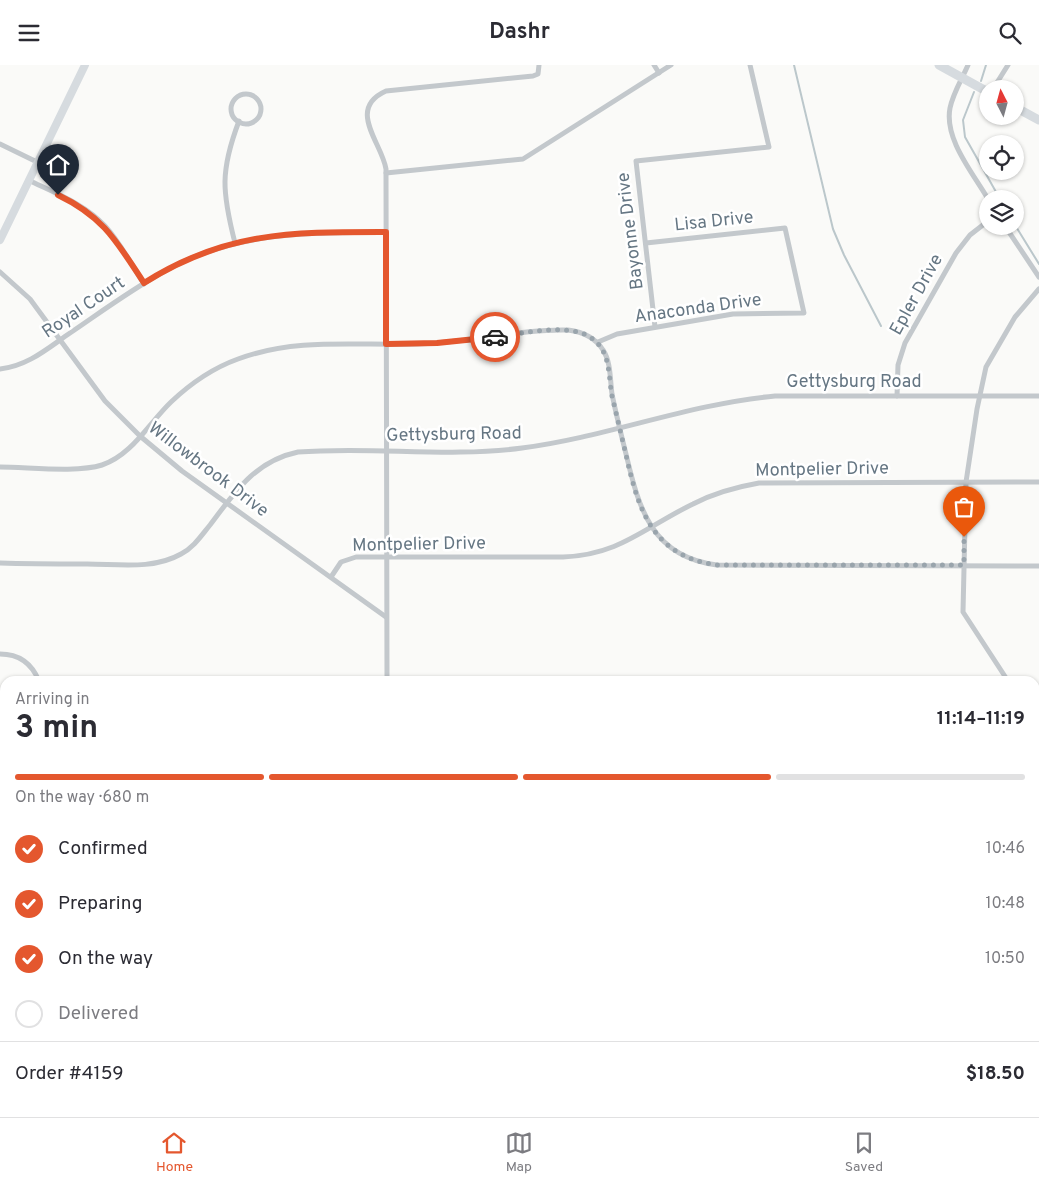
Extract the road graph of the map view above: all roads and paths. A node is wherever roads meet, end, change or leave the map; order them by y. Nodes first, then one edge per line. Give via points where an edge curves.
1 (85, 65) edge
2 (539, 65) edge
3 (654, 65) edge
4 (671, 65) edge
5 (750, 65) edge
6 (939, 65) edge
7 (968, 65) edge
8 (1002, 65) edge
9 (1008, 65) edge
10 (659, 73) junction
11 (1000, 75) junction
12 (962, 77) junction
13 (998, 80) edge
14 (979, 87) edge
15 (1024, 112) edge
16 (1039, 120) edge
17 (238, 121) junction
18 (0, 144) edge
19 (37, 162) junction
20 (386, 173) junction
21 (28, 180) junction
22 (983, 190) edge
23 (979, 228) edge
24 (386, 232) junction
25 (1011, 235) edge
26 (0, 240) edge
27 (235, 243) junction
28 (646, 243) junction
29 (0, 272) edge
30 (1039, 277) edge
31 (144, 283) junction
32 (1039, 289) edge
33 (804, 313) joint
34 (655, 327) junction
35 (60, 340) junction
36 (598, 342) junction
37 (386, 344) junction
38 (0, 369) edge
39 (897, 396) junction
40 (980, 396) junction
41 (1039, 396) edge
42 (620, 427) junction
43 (140, 436) junction
44 (387, 451) junction
45 (0, 467) edge
46 (1039, 481) edge
47 (966, 482) junction
48 (226, 503) junction
49 (652, 528) junction
50 (387, 557) junction
51 (0, 563) edge
52 (964, 565) junction
53 (1039, 566) edge
54 (331, 577) junction
55 (386, 617) junction
56 (0, 654) edge
57 (36, 676) edge
58 (387, 676) edge
59 (1005, 676) edge

1 - 19 street
2 - 20 street via 538,74 534,76 393,90 377,97 369,109 367,123 382,151
3 - 10 street
4 - 10 street
5 - 28 street, Bayonne Drive via 769,147 636,161
6 - 12 main road
7 - 12 street
8 - 11 street
9 - 11 street
10 - 20 street via 523,159
11 - 13 street
12 - 14 main road
12 - 22 street via 950,109 951,132
15 - 16 main road
17 - 17 street via 250,123 258,118 261,107 254,96 242,94 234,100 231,110
17 - 27 street via 224,179
18 - 19 street
19 - 21 street
20 - 24 street
21 - 26 street
21 - 31 street via 94,216 116,241
23 - 39 street, Epler Drive via 956,253 905,343 898,365
24 - 27 street, Royal Court via 291,233
24 - 37 street
25 - 30 street
27 - 31 street, Royal Court via 178,264
28 - 33 street, Lisa Drive via 785,228
28 - 34 street, Bayonne Drive
29 - 35 street, Willowbrook Drive via 27,296
31 - 35 street, Royal Court
32 - 40 street via 1015,317 989,360
33 - 34 street, Anaconda Drive via 733,314
34 - 36 street, Anaconda Drive via 617,334
35 - 38 street, Royal Court via 32,359
35 - 43 street, Willowbrook Drive via 105,401
36 - 37 street via 578,331 563,330 437,343
36 - 42 street via 608,360
37 - 43 street via 293,345 235,360 190,386
37 - 44 street
39 - 40 street, Gettysburg Road
39 - 42 street, Gettysburg Road via 740,399
40 - 41 street, Gettysburg Road
40 - 47 street
42 - 44 street, Gettysburg Road via 548,444 504,450
42 - 49 street via 635,493
43 - 45 street via 119,457 95,467
43 - 48 street, Willowbrook Drive
44 - 48 street, Gettysburg Road via 285,454 252,473
44 - 50 street
46 - 47 street, Montpelier Drive
47 - 49 street, Montpelier Drive via 759,483 722,491
47 - 52 street
48 - 51 street, Gettysburg Road via 190,549 158,563
48 - 54 street, Willowbrook Drive
49 - 50 street, Montpelier Drive via 612,549 574,557
49 - 52 street via 680,553 717,565
50 - 54 street, Montpelier Drive via 346,559
50 - 55 street
52 - 53 street
52 - 59 street via 963,612
54 - 55 street, Willowbrook Drive
55 - 58 street
56 - 57 street via 19,658

